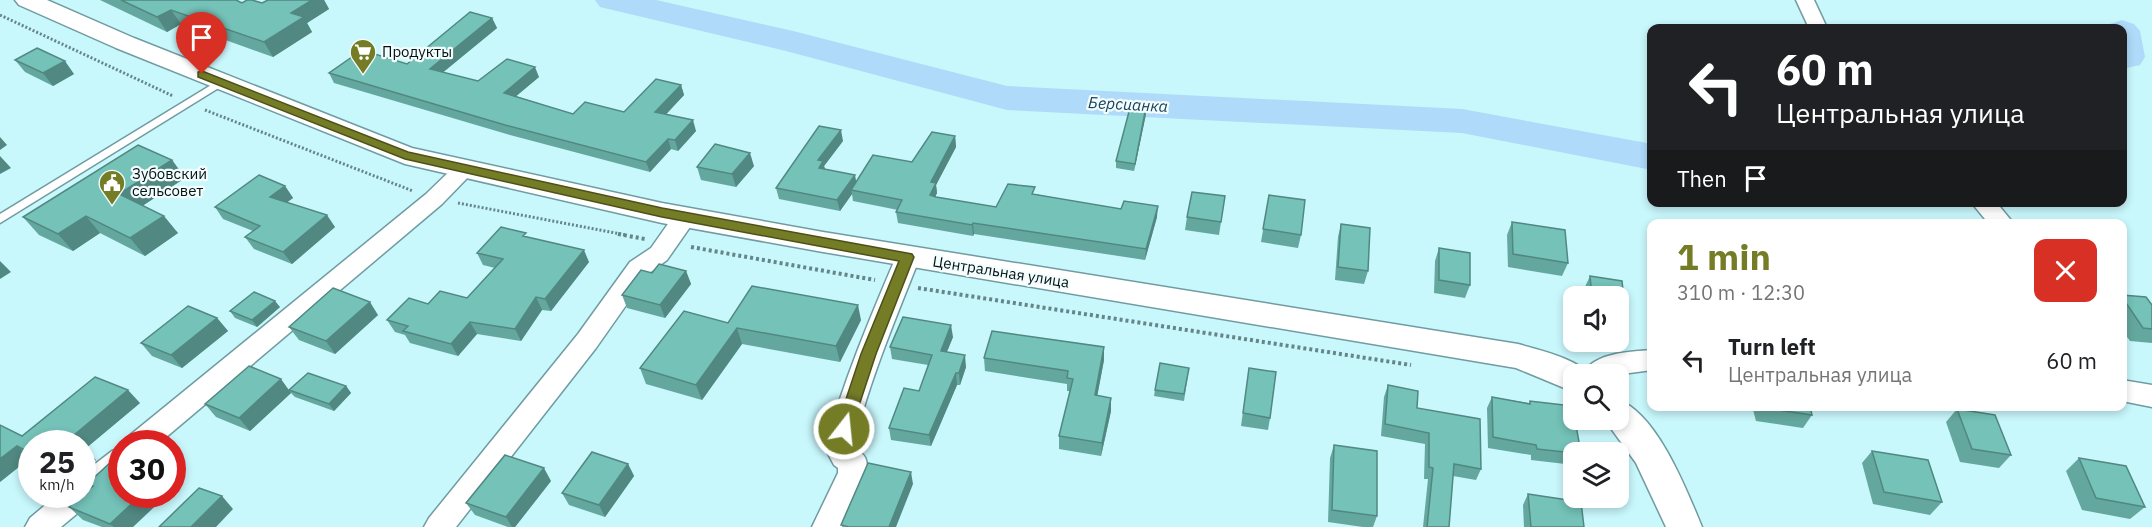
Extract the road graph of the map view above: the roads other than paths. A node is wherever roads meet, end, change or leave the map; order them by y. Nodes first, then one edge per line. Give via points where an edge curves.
1 (27, 0) edge
2 (1805, 0) edge
3 (1816, 24) edge
4 (221, 82) junction
5 (464, 170) junction
6 (1987, 207) edge
7 (685, 217) junction
8 (0, 219) edge
9 (1998, 219) edge
10 (908, 257) junction
11 (1647, 360) edge
12 (1619, 364) edge
13 (1563, 372) edge
14 (2127, 391) edge
15 (2152, 396) edge
16 (1629, 424) edge
17 (156, 430) edge
18 (108, 470) edge
19 (96, 480) edge
20 (63, 508) edge
21 (40, 527) edge
22 (440, 527) edge
23 (827, 527) edge
24 (1684, 527) edge

1 - 4 street, Центральная улица
2 - 3 street
4 - 5 street, Центральная улица via 405,155
4 - 8 lane
5 - 7 street, Центральная улица
5 - 17 street
6 - 9 street
7 - 10 street, Центральная улица
7 - 22 street via 658,254 639,268 587,341
10 - 13 street, Центральная улица via 1518,356
10 - 23 street via 849,409 839,448 853,462 852,473
11 - 12 street
14 - 15 street
16 - 24 street via 1654,459
18 - 19 street
20 - 21 street

